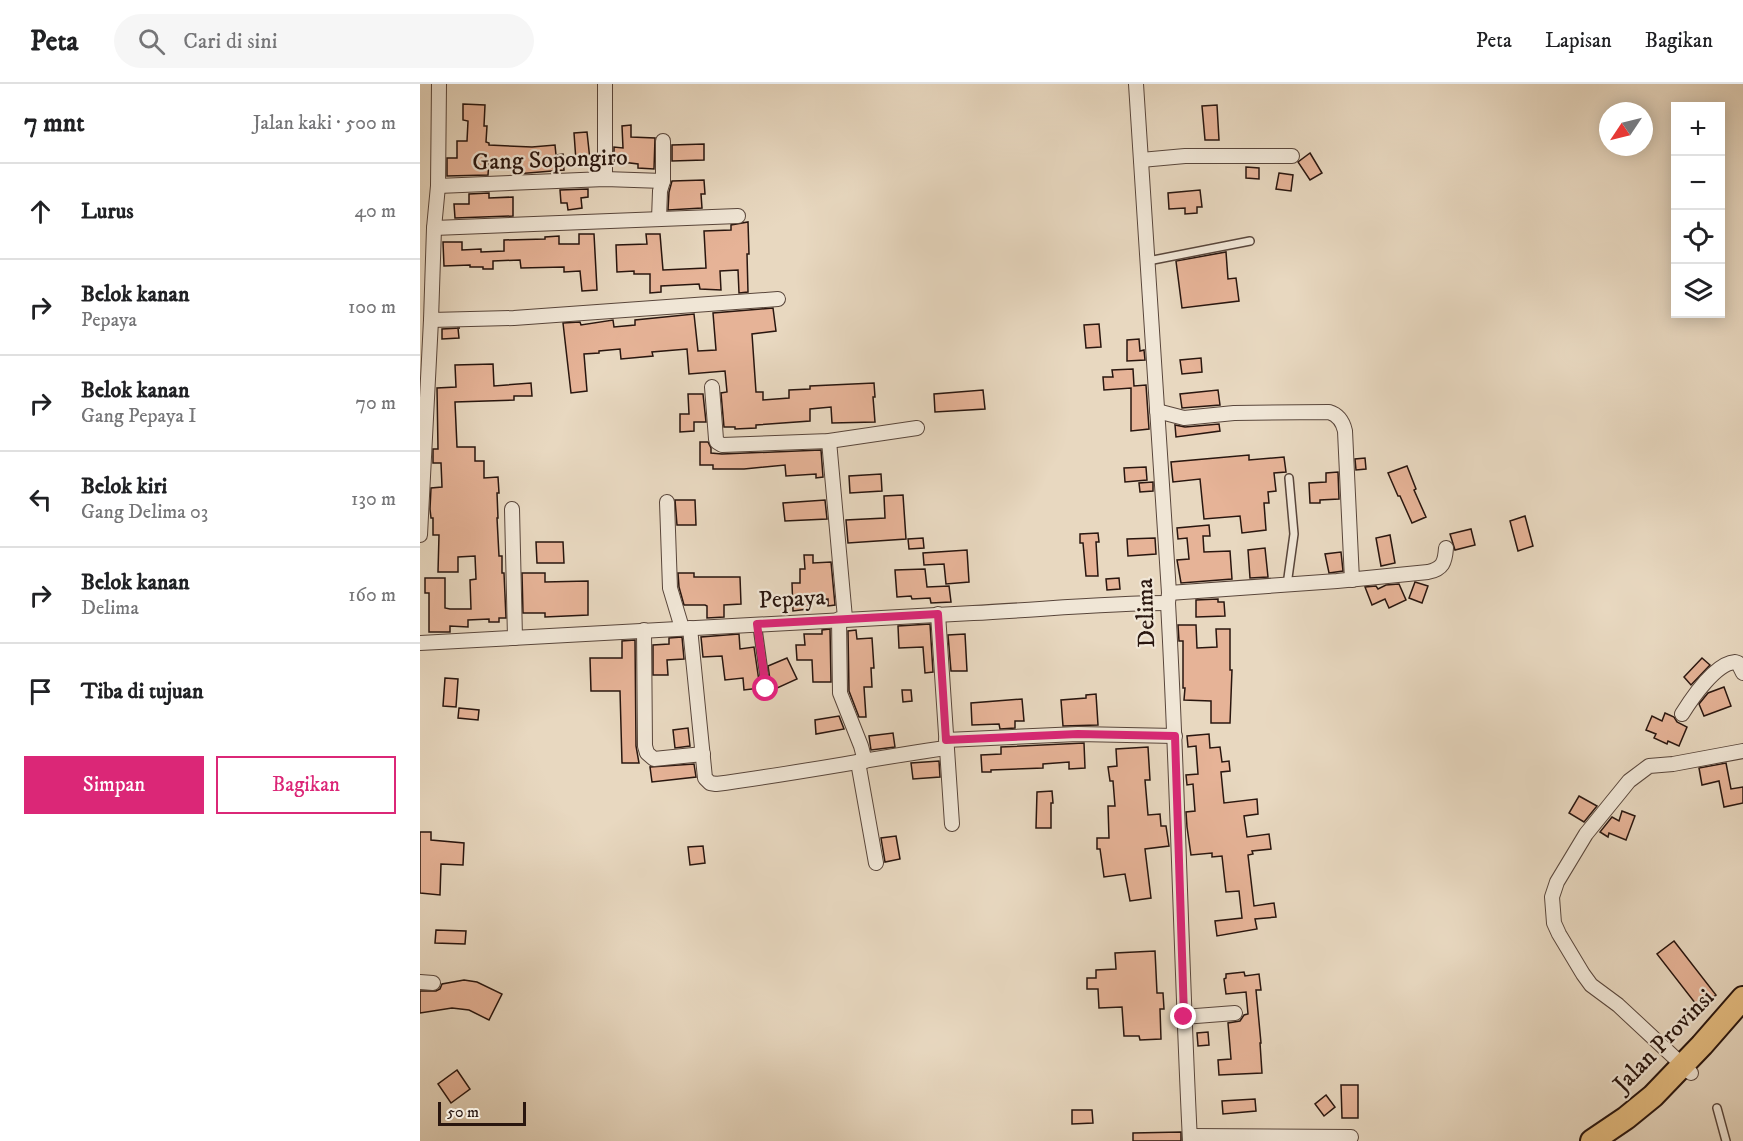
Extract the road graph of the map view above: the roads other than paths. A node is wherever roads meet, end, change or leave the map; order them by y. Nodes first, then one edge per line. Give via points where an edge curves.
1 (439, 84) edge
2 (605, 84) edge
3 (1136, 84) edge
4 (663, 141) dead end
5 (1292, 156) dead end
6 (1141, 160) junction
7 (605, 179) junction
8 (663, 181) junction
9 (438, 186) junction
10 (738, 216) dead end
11 (659, 219) junction
12 (429, 233) edge
13 (1250, 241) dead end
14 (1148, 261) junction
15 (778, 299) dead end
16 (431, 320) junction
17 (712, 387) dead end
18 (1157, 411) junction
19 (917, 428) dead end
20 (829, 441) junction
21 (1289, 478) dead end
22 (667, 502) dead end
23 (512, 509) dead end
24 (420, 535) edge
25 (1446, 548) dead end
26 (1352, 580) junction
27 (1287, 585) junction
28 (1168, 598) junction
29 (938, 614) junction
30 (842, 619) junction
31 (757, 624) junction
32 (686, 628) junction
33 (644, 630) junction
34 (515, 638) junction
35 (420, 643) edge
36 (1743, 673) edge
37 (766, 689) dead end
38 (1682, 714) dead end
39 (1175, 736) junction
40 (946, 744) junction
41 (1743, 751) edge
42 (703, 754) junction
43 (862, 762) junction
44 (952, 824) dead end
45 (876, 863) dead end
46 (1743, 998) edge
47 (1235, 1013) dead end
48 (1743, 1015) edge
49 (1184, 1017) junction
50 (1686, 1070) junction
51 (1717, 1108) dead end
52 (1351, 1137) dead end
53 (1190, 1138) edge
54 (1592, 1141) edge
55 (1615, 1141) edge
56 (1726, 1141) edge

1 - 9 street
2 - 7 street
3 - 6 street, Delima
4 - 8 street
5 - 6 street
6 - 14 street, Delima
7 - 8 street, Gang Sopongiro
7 - 9 street, Gang Sopongiro
8 - 11 street
9 - 12 street
10 - 11 street
11 - 12 street
12 - 16 street
13 - 14 lane
14 - 18 street, Delima
15 - 16 street via 514,318
16 - 24 street
17 - 20 street via 716,439 720,445
18 - 26 street via 1184,418 1329,412 1340,419 1344,431
18 - 28 street, Delima
19 - 20 street
20 - 30 street
21 - 27 lane via 1294,534
22 - 32 street via 670,588
23 - 34 street
25 - 26 street, Pepaya via 1445,561 1436,570
26 - 27 street, Pepaya
27 - 28 street, Pepaya
28 - 29 street, Pepaya
28 - 39 street, Delima
29 - 30 street, Pepaya
29 - 40 street
30 - 31 street, Pepaya
30 - 43 street via 840,693 861,747
31 - 32 street, Pepaya
31 - 37 lane
32 - 33 street, Pepaya
32 - 42 street
33 - 34 street, Pepaya
33 - 42 street via 647,753 654,759
34 - 35 street, Pepaya
36 - 38 street via 1738,663 1725,664 1697,691
39 - 40 street via 1078,734
39 - 49 street, Delima
40 - 43 street
40 - 44 street
41 - 50 street via 1649,766 1629,781 1586,834 1552,897 1554,923 1583,974
42 - 43 street via 705,778 716,784
43 - 45 street
46 - 50 main road, Jalan Provinsi
47 - 49 street
48 - 50 main road, Jalan Provinsi
49 - 53 street, Delima
50 - 54 main road, Jalan Provinsi
50 - 55 main road, Jalan Provinsi via 1649,1117
51 - 56 lane
52 - 53 street

